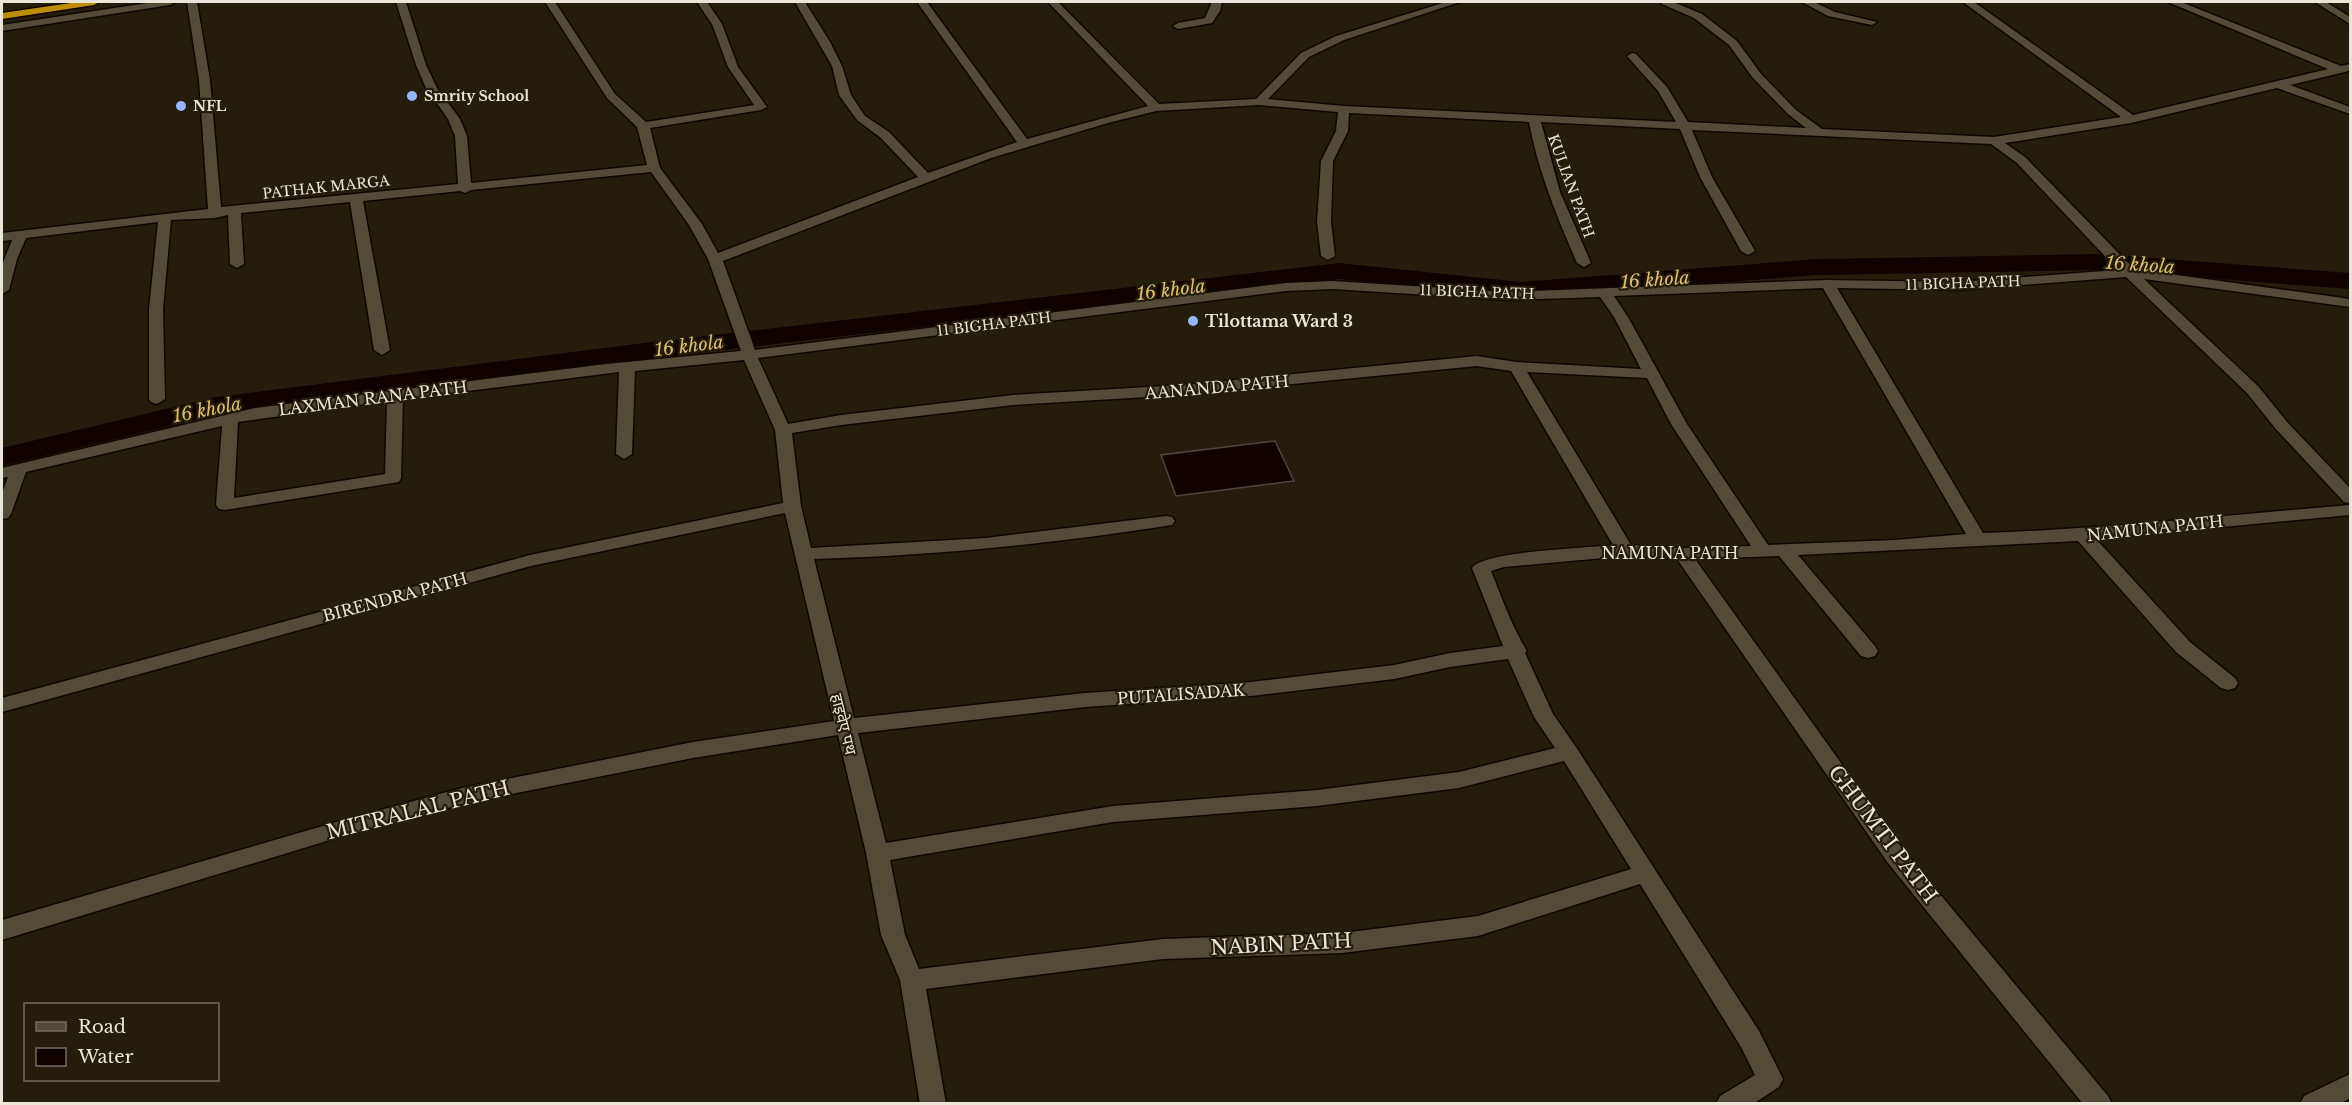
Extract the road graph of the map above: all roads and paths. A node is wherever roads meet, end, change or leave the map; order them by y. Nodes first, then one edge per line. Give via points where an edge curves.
1 (31, 2) edge
2 (94, 2) edge
3 (170, 2) edge
4 (192, 2) edge
5 (401, 2) edge
6 (550, 2) edge
7 (702, 2) edge
8 (800, 2) edge
9 (922, 2) edge
10 (1053, 2) edge
11 (1217, 2) edge
12 (1455, 2) edge
13 (1666, 2) edge
14 (1808, 2) edge
15 (1968, 2) edge
16 (2173, 2) edge
17 (2320, 2) edge
18 (2, 6) edge
19 (2, 16) edge
20 (2350, 21) edge
21 (1872, 22) dead end
22 (1178, 26) dead end
23 (2, 28) edge
24 (1632, 56) dead end
25 (2346, 69) edge
26 (2278, 84) junction
27 (1260, 102) junction
28 (1156, 108) junction
29 (1344, 109) junction
30 (2350, 111) edge
31 (1534, 118) junction
32 (2131, 119) junction
33 (1684, 125) junction
34 (643, 126) junction
35 (1820, 133) junction
36 (1994, 141) junction
37 (1024, 144) junction
38 (654, 168) junction
39 (926, 178) junction
40 (465, 189) junction
41 (356, 198) junction
42 (234, 212) junction
43 (215, 214) junction
44 (165, 217) junction
45 (21, 235) junction
46 (2, 237) edge
47 (1748, 251) dead end
48 (1328, 256) dead end
49 (715, 259) junction
50 (1584, 263) dead end
51 (237, 264) dead end
52 (2124, 268) junction
53 (1827, 284) junction
54 (2, 290) edge
55 (1603, 291) junction
56 (2350, 303) edge
57 (745, 344) junction
58 (382, 350) dead end
59 (1516, 367) junction
60 (627, 368) junction
61 (1652, 374) junction
62 (395, 396) junction
63 (157, 399) dead end
64 (231, 419) junction
65 (783, 430) junction
66 (624, 454) dead end
67 (19, 469) junction
68 (2, 473) edge
69 (2350, 498) edge
70 (792, 506) junction
71 (2350, 510) edge
72 (2, 514) edge
73 (1166, 521) dead end
74 (2083, 535) junction
75 (1978, 539) junction
76 (1625, 550) junction
77 (1785, 551) junction
78 (1764, 552) junction
79 (803, 554) junction
80 (1682, 554) junction
81 (1516, 651) junction
82 (1868, 651) dead end
83 (2228, 682) dead end
84 (2, 705) edge
85 (844, 727) junction
86 (1569, 752) junction
87 (877, 853) junction
88 (1644, 874) junction
89 (2, 930) edge
90 (912, 980) junction
91 (2350, 1086) edge
92 (2315, 1103) edge
93 (933, 1104) edge
94 (1729, 1104) edge
95 (2098, 1104) edge

1 - 18 highway
2 - 19 highway
3 - 23 street
4 - 43 street via 209,106
5 - 40 street via 425,73 461,136
6 - 34 street via 611,96
7 - 34 street via 717,24 733,67 761,107
8 - 39 street via 837,66 845,95 861,118 885,135
9 - 37 street
10 - 28 street
11 - 22 street via 1208,21
12 - 27 street via 1340,38 1305,55
13 - 35 street via 1698,16 1733,43 1757,76 1792,112
14 - 21 street via 1832,14
15 - 32 street
16 - 25 street
17 - 20 street
24 - 33 street via 1662,90
25 - 26 street
26 - 30 street
26 - 32 street
27 - 28 street
27 - 29 street
28 - 37 street
29 - 31 street
29 - 48 street via 1342,131 1328,161 1324,222
31 - 33 street
31 - 50 street, KULIAN PATH via 1553,188
32 - 36 street
33 - 35 street
33 - 47 street via 1706,177
34 - 38 street
35 - 36 street
36 - 52 street via 2021,160
37 - 39 street
38 - 40 street, PATHAK MARGA
38 - 49 street, हाइवेए पथ
39 - 49 street
40 - 41 street, PATHAK MARGA
41 - 42 street, PATHAK MARGA
41 - 58 street
42 - 43 street, PATHAK MARGA
42 - 51 street
43 - 44 street, PATHAK MARGA
44 - 45 street, PATHAK MARGA
44 - 63 street via 156,309
45 - 46 street, PATHAK MARGA
45 - 54 street
49 - 57 street, हाइवेए पथ
52 - 53 street, 11 BIGHA PATH via 1958,286
52 - 56 street, 11 BIGHA PATH
52 - 69 street via 2253,390
53 - 55 street, 11 BIGHA PATH
53 - 75 street
55 - 57 street, 11 BIGHA PATH via 1507,296 1333,285 1286,287
55 - 61 street
57 - 60 street, LAXMAN RANA PATH
57 - 65 street, हाइवेए पथ
59 - 61 street, AANANDA PATH
59 - 65 street, AANANDA PATH via 1477,361 1182,390 1013,400
59 - 76 street
60 - 62 street, LAXMAN RANA PATH
60 - 66 street
61 - 78 street via 1679,424
62 - 64 street, LAXMAN RANA PATH
62 - 64 street via 393,478 225,505
64 - 67 street, LAXMAN RANA PATH
65 - 70 street, हाइवेए पथ
67 - 68 street, LAXMAN RANA PATH
67 - 72 street
70 - 79 street, हाइवेए पथ
70 - 84 street, BIRENDRA PATH via 530,561
71 - 74 street, NAMUNA PATH
73 - 79 street via 888,553
74 - 75 street, NAMUNA PATH
74 - 83 street via 2183,647
75 - 77 street, NAMUNA PATH
76 - 80 street, NAMUNA PATH
76 - 81 street, NAMUNA PATH via 1502,561 1481,568
77 - 78 street, NAMUNA PATH
77 - 82 street
78 - 80 street, NAMUNA PATH
79 - 85 street, हाइवेए पथ
80 - 95 street, GHUMTI PATH via 1896,857
81 - 85 street, PUTALISADAK via 1394,672 1251,689 1084,700
81 - 86 street, NAMUNA PATH via 1544,717
85 - 87 street, हाइवेए पथ
85 - 89 street, MITRALAL PATH via 693,750 462,796
86 - 87 street via 1459,780 1317,798 1113,814
86 - 88 street, NAMUNA PATH
87 - 90 street, हाइवेए पथ via 893,935
88 - 90 street, NABIN PATH via 1478,926 1342,943 1163,949
88 - 94 street, NAMUNA PATH via 1750,1039 1770,1079
90 - 93 street, हाइवेए पथ
91 - 92 street

